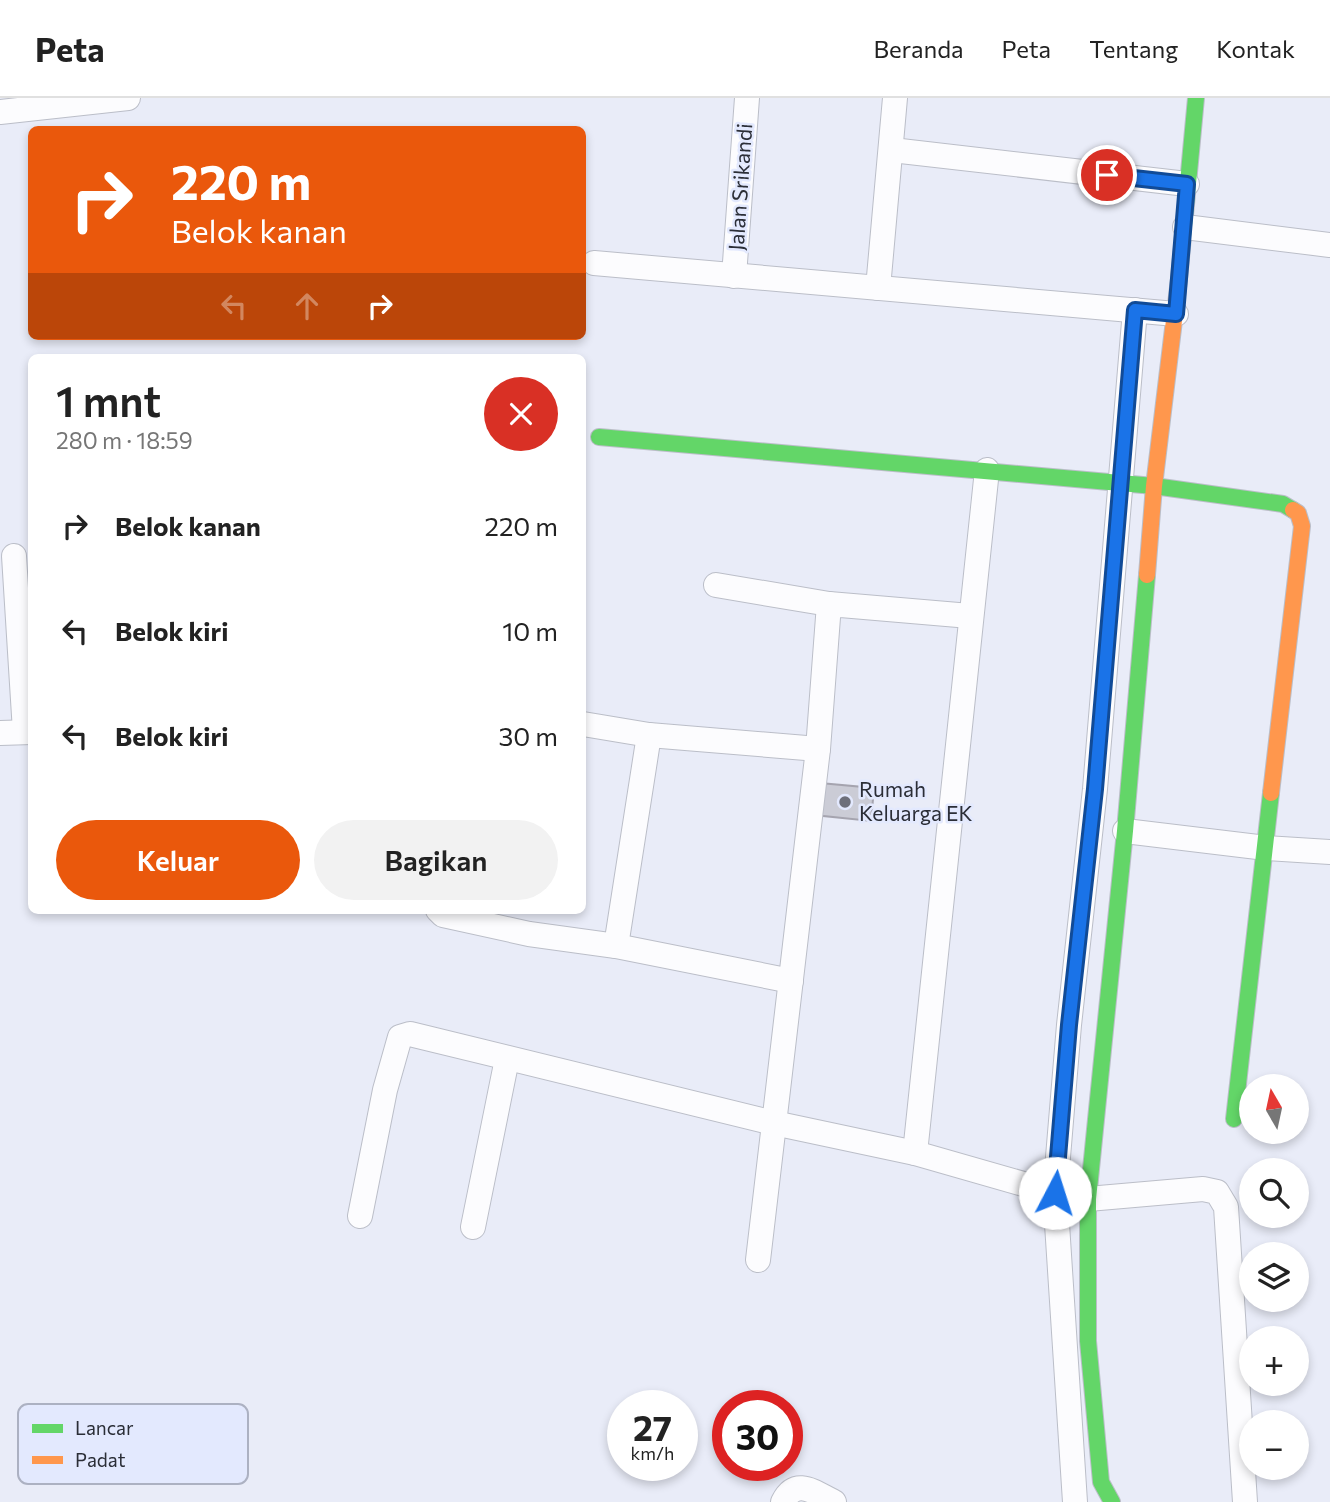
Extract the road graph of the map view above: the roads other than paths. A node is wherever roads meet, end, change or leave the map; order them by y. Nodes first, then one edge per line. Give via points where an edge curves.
1 (128, 98) edge
2 (747, 98) edge
3 (895, 98) edge
4 (1196, 98) edge
5 (102, 99) edge
6 (0, 112) edge
7 (892, 150) junction
8 (1187, 184) junction
9 (1185, 227) junction
10 (1330, 244) edge
11 (594, 263) dead end
12 (734, 276) junction
13 (878, 288) junction
14 (1135, 310) junction
15 (1176, 314) junction
16 (599, 437) dead end
17 (987, 470) junction
18 (1120, 483) junction
19 (1154, 486) junction
20 (14, 556) dead end
21 (716, 585) dead end
22 (8, 603) edge
23 (829, 604) junction
24 (970, 616) junction
25 (586, 724) edge
26 (19, 732) edge
27 (649, 735) junction
28 (818, 749) junction
29 (1125, 831) junction
30 (1266, 848) junction
31 (1330, 852) edge
32 (442, 914) edge
33 (616, 946) junction
34 (791, 981) junction
35 (507, 1059) junction
36 (1234, 1119) dead end
37 (774, 1123) junction
38 (915, 1153) junction
39 (1055, 1193) junction
40 (1088, 1199) junction
41 (360, 1216) dead end
42 (473, 1227) dead end
43 (758, 1260) dead end
44 (783, 1502) edge
45 (834, 1502) edge
46 (1075, 1502) edge
47 (1112, 1502) edge
48 (1245, 1502) edge

1 - 5 street
2 - 12 street, Jalan Srikandi
3 - 7 street
4 - 8 street
5 - 6 street
7 - 8 street
7 - 13 street
8 - 9 street
9 - 10 street
9 - 15 street
11 - 12 street
12 - 13 street
13 - 14 street
14 - 15 street
14 - 18 street
15 - 19 street
16 - 17 street
17 - 18 street
17 - 24 street
18 - 19 street
18 - 39 street
19 - 29 street
19 - 30 street via 1283,503 1298,513 1302,526
20 - 22 street
21 - 23 street
22 - 26 street
23 - 24 street
23 - 28 street
24 - 38 street
25 - 27 street
27 - 28 street
27 - 33 street
28 - 34 street
29 - 30 street
29 - 40 street
30 - 31 street
30 - 36 street
32 - 33 street via 528,934
33 - 34 street
34 - 37 street
35 - 37 street
35 - 41 street via 410,1034 400,1037
35 - 42 street
37 - 38 street
37 - 43 street
38 - 39 street
39 - 46 street
40 - 47 street via 1088,1341 1101,1482
40 - 48 street via 1203,1189 1217,1192 1226,1207
44 - 45 street via 794,1488 805,1488

